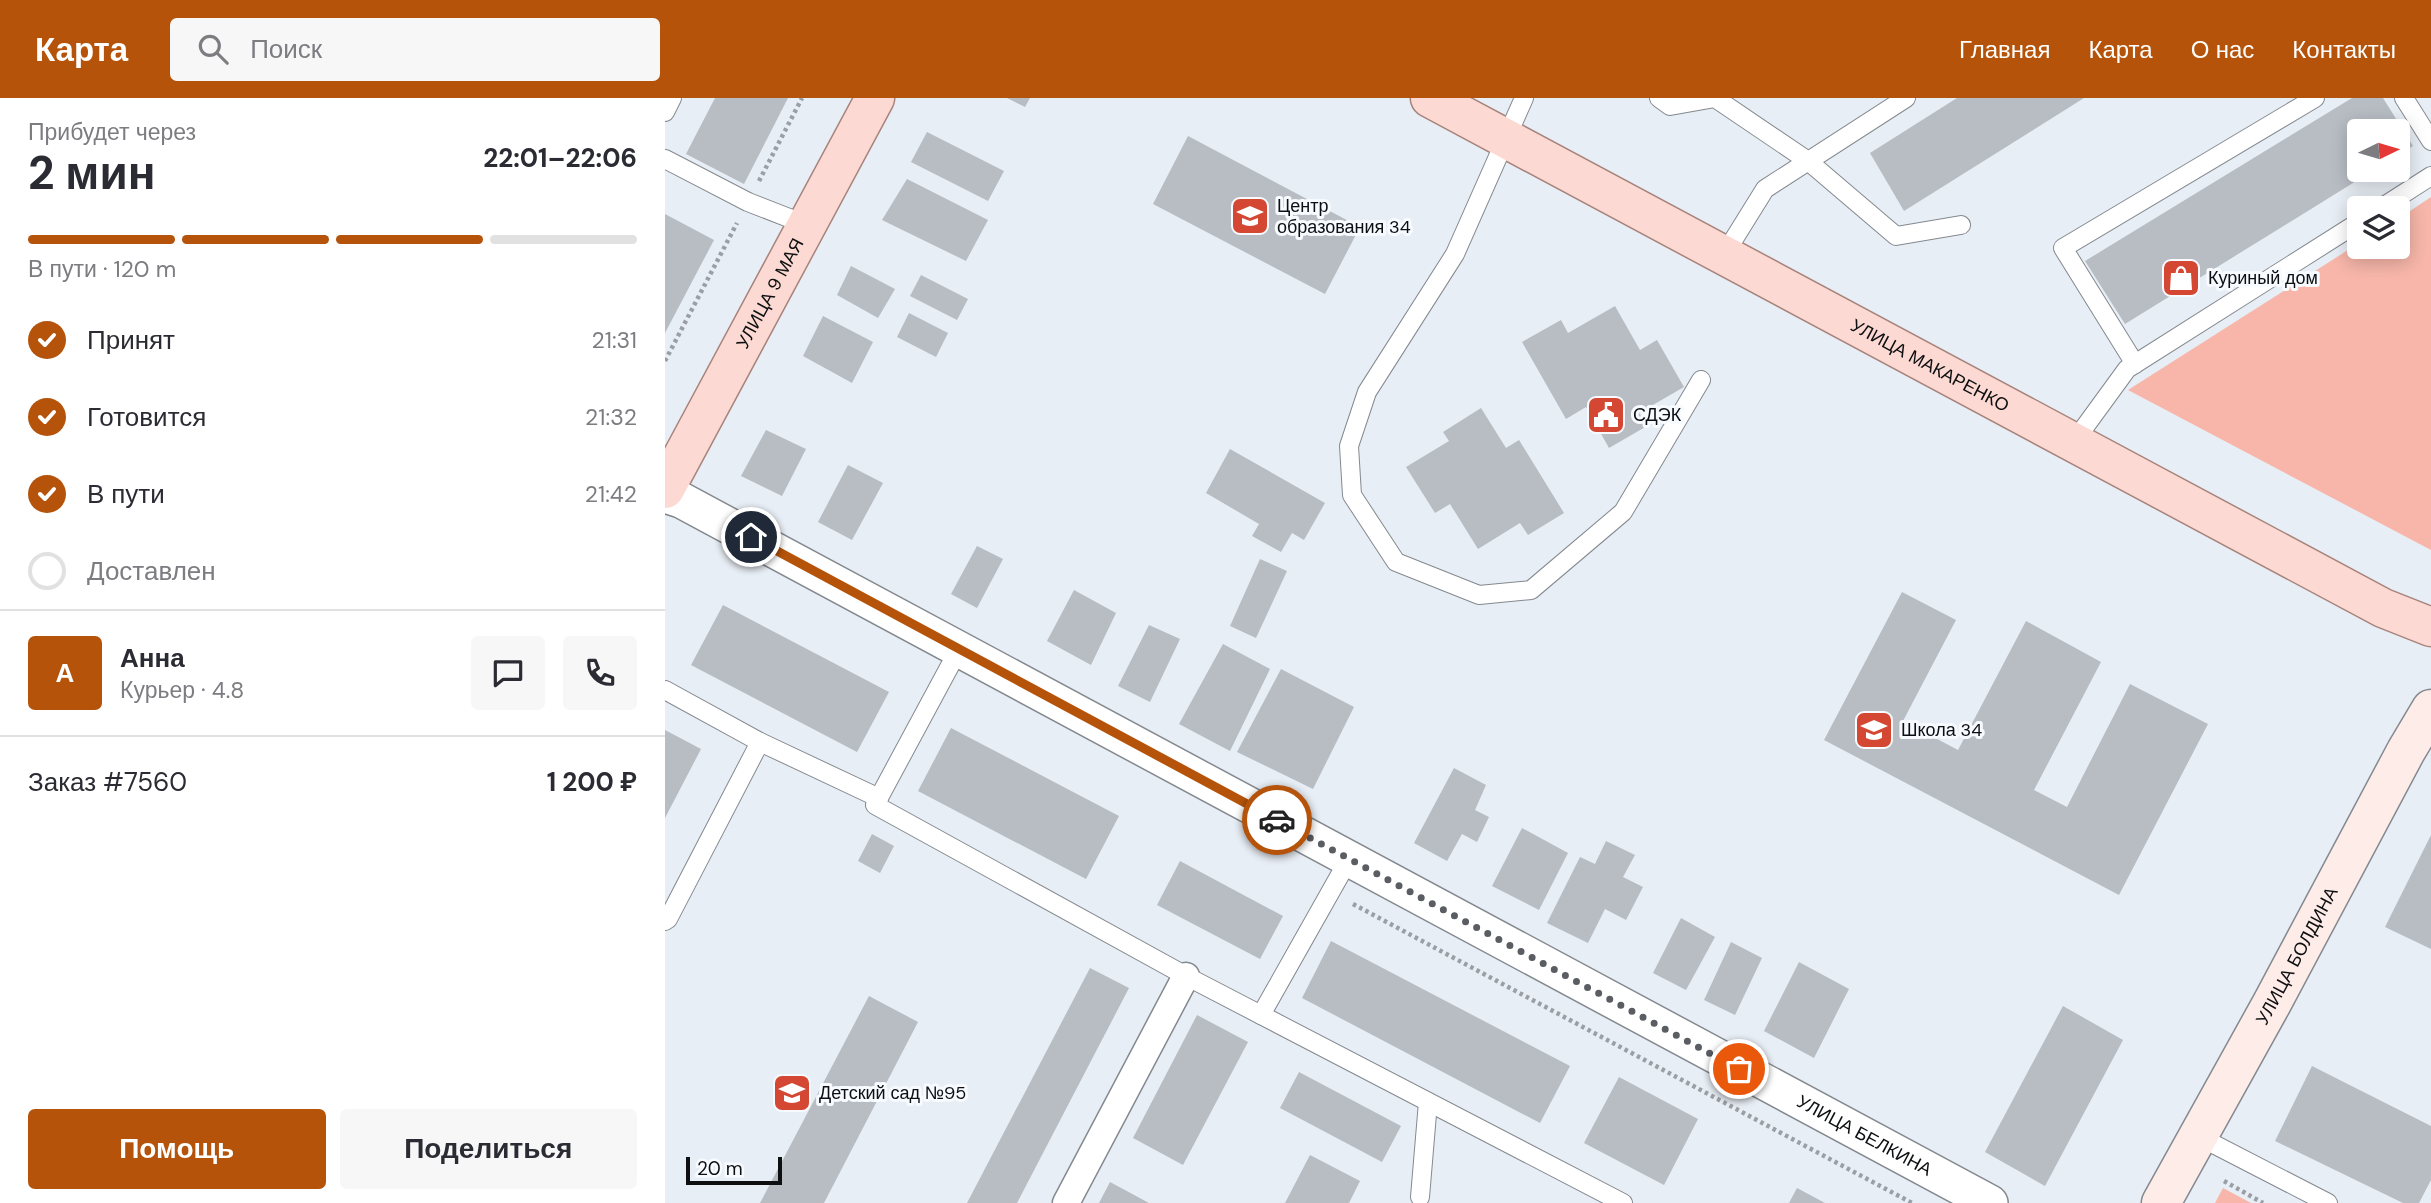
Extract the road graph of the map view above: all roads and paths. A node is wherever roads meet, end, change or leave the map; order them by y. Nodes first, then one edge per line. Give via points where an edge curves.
1 (672, 98) edge
2 (802, 98) edge
3 (876, 98) edge
4 (1430, 98) edge
5 (1524, 98) edge
6 (1659, 98) edge
7 (1906, 98) edge
8 (2315, 98) edge
9 (2404, 98) edge
10 (665, 112) edge
11 (1508, 138) junction
12 (2431, 141) edge
13 (665, 159) edge
14 (1808, 161) junction
15 (2431, 176) edge
16 (2400, 196) edge
17 (748, 202) junction
18 (807, 225) junction
19 (1961, 225) dead end
20 (2347, 230) edge
21 (1724, 255) junction
22 (665, 361) edge
23 (2135, 364) junction
24 (1701, 380) dead end
25 (2073, 443) junction
26 (665, 489) edge
27 (665, 495) edge
28 (2431, 627) edge
29 (959, 649) junction
30 (665, 690) edge
31 (2431, 709) edge
32 (760, 742) junction
33 (879, 798) junction
34 (1349, 859) junction
35 (1330, 892) junction
36 (665, 921) edge
37 (1186, 976) junction
38 (1261, 1015) junction
39 (1428, 1102) junction
40 (2199, 1136) junction
41 (2216, 1176) dead end
42 (1423, 1201) edge
43 (1066, 1203) edge
44 (1623, 1203) edge
45 (1912, 1203) edge
46 (1990, 1203) edge
47 (2161, 1203) edge
48 (2263, 1203) edge
49 (2328, 1203) edge

1 - 10 lane
2 - 17 path
3 - 18 main road, УЛИЦА 9 МАЯ
4 - 11 main road, УЛИЦА МАКАРЕНКО
5 - 11 lane
6 - 14 lane via 1670,106 1715,98
7 - 14 lane
8 - 23 lane via 2063,248
9 - 12 lane
11 - 21 main road, УЛИЦА МАКАРЕНКО
11 - 24 lane via 1455,254 1367,392 1349,446 1352,495 1397,562 1479,595 1531,590 1623,512
13 - 17 lane
14 - 19 lane via 1896,236
14 - 21 lane via 1765,189
15 - 16 lane
17 - 18 lane
17 - 22 path
18 - 26 main road, УЛИЦА 9 МАЯ
20 - 23 lane
21 - 25 main road, УЛИЦА МАКАРЕНКО
23 - 25 lane
25 - 28 main road, УЛИЦА МАКАРЕНКО via 2383,608
27 - 29 street, УЛИЦА БЕЛКИНА
29 - 33 lane
29 - 34 street, УЛИЦА БЕЛКИНА
30 - 32 lane
31 - 40 main road, УЛИЦА БОЛДИНА
32 - 33 lane
32 - 36 lane
33 - 37 lane via 876,804
34 - 35 lane
34 - 46 street, УЛИЦА БЕЛКИНА
35 - 38 lane
35 - 45 path
37 - 38 lane
37 - 43 street
38 - 39 lane
39 - 42 lane
39 - 44 lane
40 - 47 main road, УЛИЦА БОЛДИНА
40 - 49 lane
41 - 48 path

